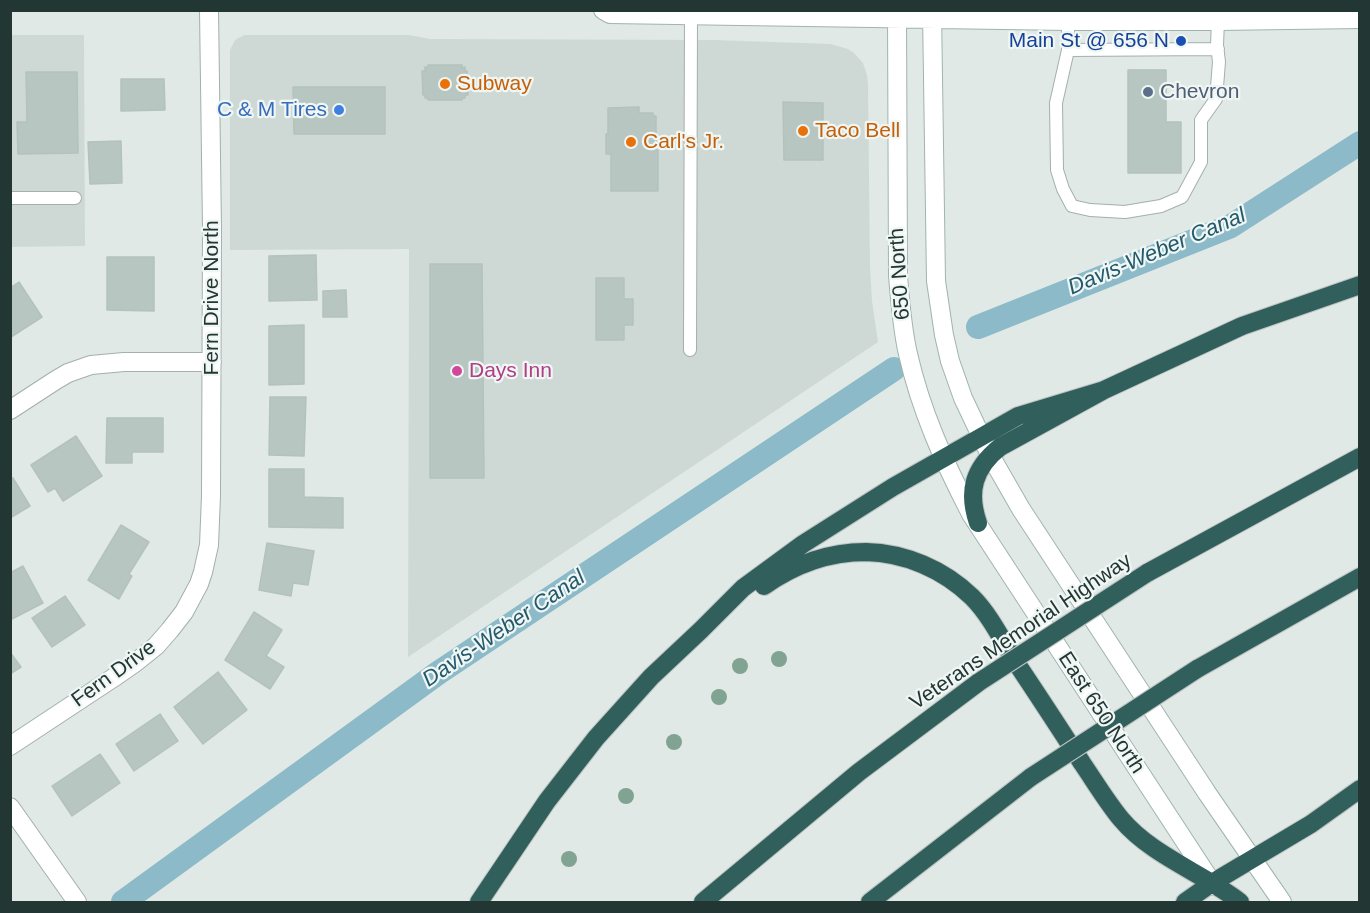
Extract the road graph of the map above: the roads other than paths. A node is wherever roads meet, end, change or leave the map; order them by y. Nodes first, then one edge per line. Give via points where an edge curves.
1 (209, 10) edge
2 (603, 10) edge
3 (655, 12) edge
4 (691, 14) junction
5 (897, 15) edge
6 (932, 15) edge
7 (1359, 19) edge
8 (1068, 21) junction
9 (1218, 21) junction
10 (1218, 49) junction
11 (1068, 50) junction
12 (10, 198) edge
13 (75, 198) dead end
14 (1359, 285) edge
15 (690, 350) dead end
16 (212, 362) junction
17 (1104, 390) junction
18 (10, 410) edge
19 (980, 437) junction
20 (990, 455) junction
21 (1359, 457) edge
22 (943, 458) junction
23 (978, 523) junction
24 (1359, 577) edge
25 (199, 584) joint
26 (702, 630) junction
27 (10, 746) edge
28 (1359, 789) edge
29 (10, 807) edge
30 (1253, 859) junction
31 (1212, 883) junction
32 (77, 903) edge
33 (478, 903) edge
34 (703, 903) edge
35 (870, 903) edge
36 (1185, 903) edge
37 (1226, 903) edge
38 (1240, 903) edge
39 (1282, 903) edge

1 - 16 main road, Fern Drive North
2 - 3 main road via 610,14
3 - 4 main road
4 - 5 main road
4 - 15 lane
5 - 6 main road
5 - 22 main road, 650 North via 900,300 913,374
6 - 8 main road
6 - 19 main road, 650 North via 936,281 950,361
7 - 9 main road
8 - 9 main road
8 - 11 lane
9 - 10 lane
10 - 11 lane
10 - 11 lane via 1216,99 1201,120 1202,162 1182,197 1161,206 1125,212 1072,206 1063,189 1058,170 1056,103
12 - 13 lane
14 - 17 highway via 1242,326
16 - 18 main road via 91,365 62,377
16 - 25 main road, Fern Drive North via 210,536
17 - 19 highway via 1018,416
17 - 20 highway
19 - 20 main road, 650 North
19 - 22 highway
20 - 23 highway via 981,466 973,493
20 - 30 main road, 650 North via 1025,515
21 - 34 highway, Veterans Memorial Highway, bridge via 1147,573 980,682 859,772
22 - 23 main road, 650 North
22 - 26 highway via 791,552 743,588
23 - 31 main road, East 650 North
24 - 35 highway, bridge via 1197,669 1031,777
25 - 27 main road, Fern Drive via 177,622 146,654
26 - 31 highway via 787,572 816,558 871,553 908,559 931,568 981,608 1122,821 1156,849
26 - 33 highway via 632,697 582,755
28 - 30 highway
29 - 32 main road
30 - 31 highway
30 - 39 main road, 650 North
31 - 36 highway
31 - 37 main road, East 650 North
31 - 38 highway

